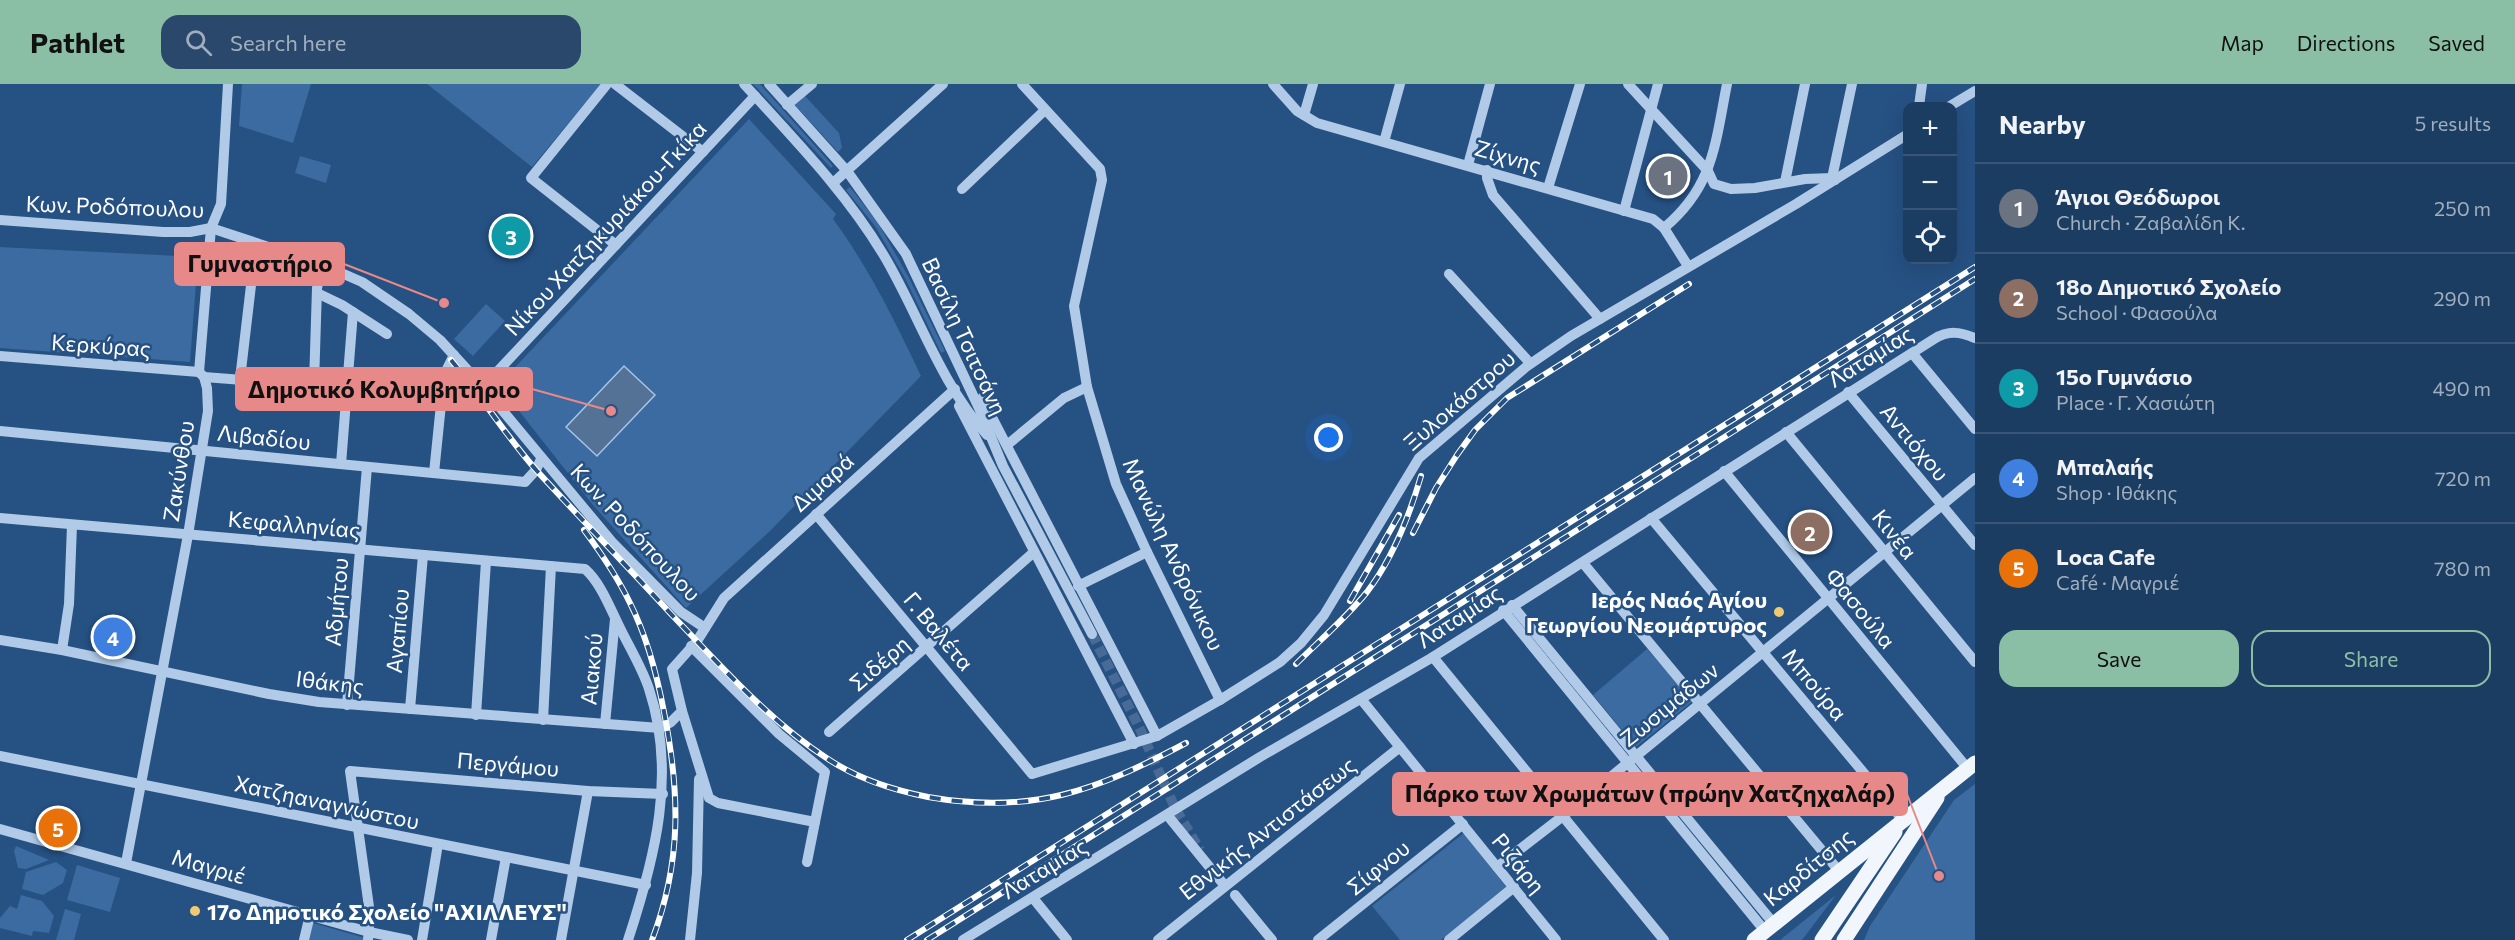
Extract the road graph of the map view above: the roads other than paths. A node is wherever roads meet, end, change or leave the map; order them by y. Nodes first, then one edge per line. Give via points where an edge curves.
1 (228, 84) edge
2 (607, 84) edge
3 (615, 84) edge
4 (744, 84) edge
5 (769, 84) edge
6 (812, 84) edge
7 (943, 84) edge
8 (1022, 84) edge
9 (1273, 84) edge
10 (1312, 84) edge
11 (1400, 84) edge
12 (1490, 84) edge
13 (1580, 84) edge
14 (1628, 84) edge
15 (1658, 84) edge
16 (1727, 84) edge
17 (1804, 84) edge
18 (1852, 84) edge
19 (1922, 84) edge
20 (1975, 91) edge
21 (755, 96) junction
22 (1920, 102) edge
23 (1957, 102) edge
24 (788, 105) junction
25 (1045, 110) junction
26 (1651, 110) junction
27 (1300, 113) junction
28 (1903, 137) edge
29 (1384, 142) junction
30 (703, 152) junction
31 (1468, 165) junction
32 (1487, 170) junction
33 (847, 171) junction
34 (1708, 171) junction
35 (1833, 179) junction
36 (1785, 182) junction
37 (833, 183) junction
38 (1548, 188) junction
39 (962, 189) dead end
40 (1624, 211) junction
41 (0, 220) edge
42 (212, 228) junction
43 (1664, 228) junction
44 (256, 243) junction
45 (616, 245) junction
46 (322, 265) junction
47 (1688, 266) junction
48 (1449, 274) dead end
49 (317, 293) junction
50 (354, 312) junction
51 (1600, 319) junction
52 (387, 334) dead end
53 (1975, 338) edge
54 (1912, 353) junction
55 (454, 355) junction
56 (0, 356) edge
57 (1530, 363) junction
58 (202, 374) junction
59 (240, 379) junction
60 (314, 384) junction
61 (968, 384) junction
62 (483, 387) junction
63 (1087, 387) junction
64 (347, 388) junction
65 (952, 391) junction
66 (1848, 392) junction
67 (1975, 429) edge
68 (0, 431) edge
69 (1786, 432) junction
70 (990, 437) junction
71 (1007, 446) junction
72 (201, 450) junction
73 (542, 459) junction
74 (341, 464) junction
75 (367, 467) junction
76 (1724, 471) junction
77 (434, 473) junction
78 (1975, 478) edge
79 (525, 482) joint
80 (1942, 506) junction
81 (816, 514) junction
82 (0, 518) edge
83 (1651, 518) junction
84 (72, 525) junction
85 (188, 535) junction
86 (1975, 545) edge
87 (361, 550) junction
88 (1034, 552) junction
89 (1146, 552) junction
90 (1885, 552) junction
91 (423, 555) junction
92 (486, 561) junction
93 (1583, 563) junction
94 (551, 566) junction
95 (1078, 586) junction
96 (1828, 599) junction
97 (1508, 608) junction
98 (615, 618) junction
99 (705, 628) junction
100 (1092, 633) tunnel mouth
101 (0, 640) edge
102 (691, 646) junction
103 (927, 648) junction
104 (62, 650) junction
105 (1763, 652) junction
106 (1433, 657) junction
107 (1975, 662) edge
108 (162, 670) junction
109 (1361, 699) junction
110 (1220, 700) junction
111 (1700, 704) junction
112 (347, 705) junction
113 (410, 709) junction
114 (682, 711) junction
115 (476, 714) junction
116 (543, 720) junction
117 (605, 723) junction
118 (660, 728) junction
119 (830, 732) dead end
120 (1156, 736) junction
121 (1134, 744) junction
122 (1400, 747) junction
123 (0, 756) edge
124 (1632, 759) junction
125 (1971, 766) edge
126 (698, 769) junction
127 (1032, 774) joint
128 (142, 784) junction
129 (1945, 786) junction
130 (588, 791) junction
131 (663, 794) junction
132 (1168, 816) junction
133 (1563, 816) junction
134 (1903, 820) junction
135 (815, 822) junction
136 (1463, 824) junction
137 (357, 828) junction
138 (0, 829) edge
139 (438, 844) junction
140 (506, 857) junction
141 (807, 862) dead end
142 (126, 863) junction
143 (1497, 867) junction
144 (573, 870) junction
145 (1839, 871) junction
146 (646, 885) junction
147 (1225, 886) junction
148 (1514, 887) junction
149 (1235, 895) dead end
150 (1033, 898) junction
151 (310, 915) junction
152 (1764, 932) edge
153 (369, 936) edge
154 (304, 940) edge
155 (408, 940) edge
156 (422, 940) edge
157 (491, 940) edge
158 (561, 940) edge
159 (628, 940) edge
160 (690, 940) edge
161 (965, 940) edge
162 (1066, 940) edge
163 (1158, 940) edge
164 (1272, 940) edge
165 (1318, 940) edge
166 (1449, 940) edge
167 (1556, 940) edge
168 (1664, 940) edge
169 (1822, 940) edge
170 (1844, 940) edge

1 - 42 street, Ζακύνθου via 221,204
2 - 45 street via 531,178
3 - 30 street
4 - 21 street, Βασίλη Τσιτσάνη
5 - 24 street, Βασίλη Τσιτσάνη
6 - 24 street
7 - 33 street
8 - 25 street
9 - 27 street
10 - 27 street
11 - 29 street
12 - 31 street
13 - 38 street
14 - 26 street
15 - 26 street
16 - 34 street
17 - 36 street
18 - 35 street
19 - 22 street
20 - 23 street
21 - 30 street, Νίκου Χατζηκυριάκου-Γκίκα
21 - 37 street, Βασίλη Τσιτσάνη
24 - 33 street, Βασίλη Τσιτσάνη
25 - 39 street
25 - 63 street, Μανώλη Ανδρόνικου via 1102,174 1074,306
26 - 34 street
26 - 40 street
27 - 29 street, Ζίχνης via 1317,123
28 - 35 street, Ξυλοκάστρου
29 - 31 street, Ζίχνης
30 - 45 street, Νίκου Χατζηκυριάκου-Γκίκα
31 - 32 street, Ζίχνης
32 - 38 street, Ζίχνης
32 - 51 street via 1493,195
33 - 37 street
33 - 61 street, Βασίλη Τσιτσάνη via 906,254
34 - 36 street via 1713,183 1728,189
34 - 43 street via 1688,204
35 - 36 street
35 - 47 street, Ξυλοκάστρου
37 - 65 street, Βασίλη Τσιτσάνη via 884,256
38 - 40 street, Ζίχνης
40 - 43 street, Ζίχνης via 1653,219
41 - 42 street, Κων. Ροδόπουλου via 164,232
42 - 44 street, Κων. Ροδόπουλου
42 - 58 street, Ζακύνθου
43 - 47 street
44 - 46 street, Κων. Ροδόπουλου
44 - 59 street
45 - 62 street, Νίκου Χατζηκυριάκου-Γκίκα
46 - 49 street
46 - 55 street, Κων. Ροδόπουλου via 370,287 409,314
47 - 51 street, Ξυλοκάστρου
48 - 57 street
49 - 50 street
49 - 60 street
50 - 52 street
50 - 64 street
51 - 57 street, Ξυλοκάστρου
53 - 54 street, Λαταμίας via 1946,333
54 - 66 street, Λαταμίας
54 - 67 street
55 - 62 street, Κων. Ροδόπουλου
55 - 77 street via 444,375
56 - 58 street, Κερκύρας
57 - 110 street, Ξυλοκάστρου via 1419,458 1329,608 1305,639 1280,662
58 - 59 street, Κερκύρας
58 - 72 street, Ζακύνθου via 208,406
59 - 60 street, Κερκύρας
60 - 64 street, Κερκύρας
61 - 70 street, Βασίλη Τσιτσάνη
61 - 71 street via 982,398
62 - 73 street, Κων. Ροδόπουλου
63 - 71 street via 1064,398
63 - 89 street, Μανώλη Ανδρόνικου via 1116,484
64 - 74 street
65 - 70 street, Βασίλη Τσιτσάνη
65 - 81 street, Διμαρά
65 - 88 street, Βασίλη Τσιτσάνη
66 - 69 street, Λαταμίας
66 - 80 street, Αντιόχου
68 - 72 street, Λιβαδίου
69 - 76 street, Λαταμίας
69 - 90 street, Κινέα
70 - 100 street
71 - 95 street
72 - 74 street, Λιβαδίου
72 - 85 street, Ζακύνθου
73 - 79 street, Κων. Ροδόπουλου
73 - 99 street, Κων. Ροδόπουλου via 612,542 681,612
74 - 75 street, Λιβαδίου
75 - 77 street, Λιβαδίου
75 - 87 street, Αδμήτου
76 - 83 street, Λαταμίας
76 - 96 street, Φασούλα
77 - 79 street, Λιβαδίου
78 - 80 street, Ζωσιμάδων
80 - 86 street, Αντιόχου
80 - 90 street, Ζωσιμάδων
81 - 99 street, Διμαρά via 735,587
81 - 103 street, Γ. Βαλέτα
82 - 84 street, Κεφαλληνίας
83 - 93 street, Λαταμίας
83 - 105 street, Μπούρα
84 - 85 street, Κεφαλληνίας
84 - 104 street via 69,604
85 - 87 street, Κεφαλληνίας
85 - 108 street, Ζακύνθου
87 - 91 street, Κεφαλληνίας
87 - 112 street, Αδμήτου
88 - 103 street, Σιδέρη
88 - 121 street, Βασίλη Τσιτσάνη
89 - 95 street
89 - 110 street, Μανώλη Ανδρόνικου
90 - 96 street, Ζωσιμάδων
90 - 107 street, Κινέα
91 - 92 street, Κεφαλληνίας
91 - 113 street, Αγαπίου
92 - 94 street, Κεφαλληνίας
92 - 115 street
93 - 97 street, Λαταμίας
93 - 111 street
94 - 98 street, Κεφαλληνίας via 585,569 594,577
94 - 116 street
95 - 120 street
96 - 105 street, Ζωσιμάδων
96 - 125 street, Φασούλα
97 - 106 street, Λαταμίας
97 - 124 street
98 - 117 street, Αιακού
98 - 118 street via 649,688
99 - 102 street, Διμαρά
101 - 104 street, Ιθάκης
102 - 114 street, Διμαρά via 672,669
102 - 135 street via 779,734 825,772
103 - 119 street, Σιδέρη
103 - 127 street, Γ. Βαλέτα
104 - 108 street, Ιθάκης
105 - 111 street, Ζωσιμάδων
105 - 134 street, Μπούρα
106 - 109 street, Λαταμίας
106 - 133 street
108 - 112 street, Ιθάκης via 269,694
108 - 128 street, Ζακύνθου
109 - 122 street, Ριζάρη
109 - 132 street, Λαταμίας
110 - 120 street, Ξυλοκάστρου
111 - 124 street, Ζωσιμάδων
111 - 145 street
112 - 113 street, Ιθάκης
113 - 115 street, Ιθάκης
114 - 118 street
114 - 126 street
115 - 116 street, Ιθάκης
116 - 117 street, Ιθάκης
117 - 118 street, Ιθάκης
118 - 131 street
120 - 121 street, Ξυλοκάστρου
121 - 127 street, Ξυλοκάστρου
122 - 136 street, Ριζάρη
122 - 147 street, Εθνικής Αντιστάσεως
123 - 128 street, Χατζηαναγνώστου
124 - 133 street, Ζωσιμάδων
124 - 152 street
125 - 129 main road, Καρδίτσης
126 - 135 street via 709,798 717,803
126 - 160 street via 697,873
128 - 137 street, Χατζηαναγνώστου
128 - 142 street, Ζακύνθου
129 - 134 main road, Καρδίτσης
129 - 170 main road
130 - 131 street, Περγάμου
130 - 137 street, Περγάμου via 350,771
130 - 144 street
131 - 146 street
132 - 147 street
132 - 150 street, Λαταμίας
133 - 143 street, Ζωσιμάδων
133 - 168 street
134 - 145 main road, Καρδίτσης
134 - 169 main road
135 - 141 street
136 - 143 street, Ριζάρη
136 - 165 street, Σίφνου
137 - 139 street, Χατζηαναγνώστου
137 - 153 street via 370,914
138 - 142 street, Μαγριέ
139 - 140 street, Χατζηαναγνώστου
139 - 156 street
140 - 144 street, Χατζηαναγνώστου
140 - 157 street
142 - 151 street, Μαγριέ
143 - 148 street, Ριζάρη
144 - 146 street, Χατζηαναγνώστου
144 - 158 street
145 - 152 main road, Καρδίτσης
146 - 159 street
147 - 163 street, Εθνικής Αντιστάσεως
148 - 166 street
148 - 167 street, Ριζάρη
149 - 164 street
150 - 161 street, Λαταμίας
150 - 162 street
151 - 153 street, Μαγριέ
151 - 154 street
153 - 155 street, Μαγριέ

